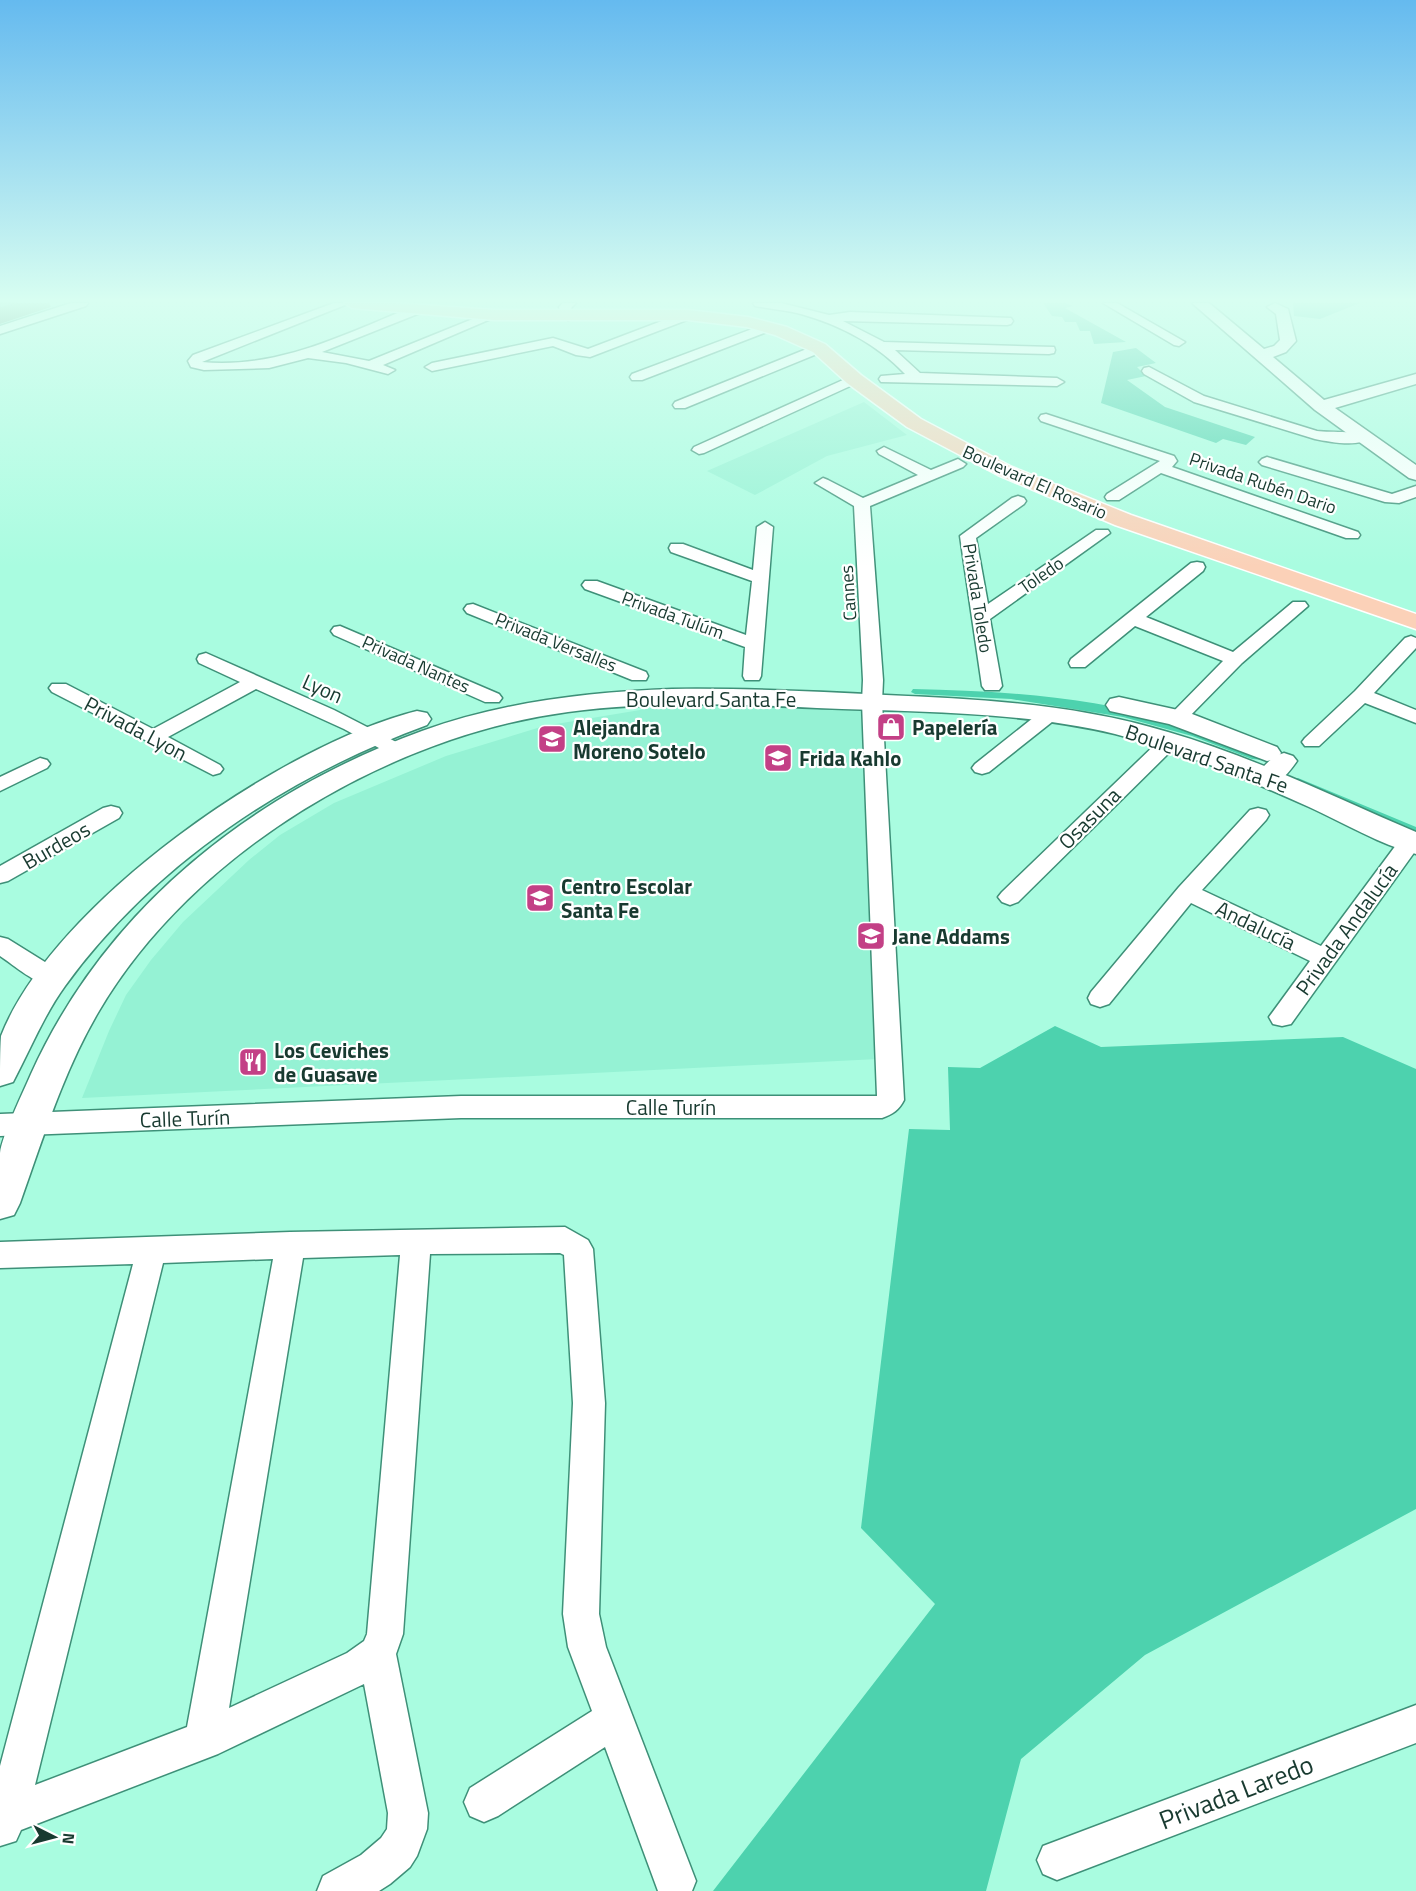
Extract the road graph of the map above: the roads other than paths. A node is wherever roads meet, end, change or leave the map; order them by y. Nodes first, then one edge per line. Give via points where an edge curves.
1 (714, 391) edge
2 (827, 391) edge
3 (871, 391) edge
4 (903, 391) edge
5 (1186, 391) edge
6 (1307, 391) edge
7 (1324, 391) edge
8 (1377, 391) edge
9 (1339, 403) junction
10 (680, 405) dead end
11 (1321, 406) junction
12 (1047, 418) dead end
13 (1364, 437) junction
14 (699, 450) dead end
15 (884, 451) dead end
16 (1416, 454) edge
17 (1267, 462) dead end
18 (958, 464) dead end
19 (1161, 468) junction
20 (1416, 474) edge
21 (930, 475) junction
22 (823, 483) dead end
23 (1416, 491) edge
24 (1113, 497) junction
25 (1018, 501) dead end
26 (862, 504) junction
27 (765, 527) dead end
28 (1102, 533) dead end
29 (1352, 534) dead end
30 (677, 548) dead end
31 (1197, 567) dead end
32 (760, 578) junction
33 (591, 585) dead end
34 (1416, 602) edge
35 (1299, 606) dead end
36 (473, 609) dead end
37 (981, 618) junction
38 (1135, 619) junction
39 (1416, 622) edge
40 (340, 631) dead end
41 (1411, 642) dead end
42 (754, 644) junction
43 (206, 659) dead end
44 (1235, 659) junction
45 (1078, 663) dead end
46 (639, 675) junction
47 (752, 676) junction
48 (253, 683) junction
49 (992, 686) junction
50 (59, 688) dead end
51 (873, 691) junction
52 (1362, 695) junction
53 (492, 698) junction
54 (1050, 714) junction
55 (1416, 717) edge
56 (1173, 729) junction
57 (154, 737) junction
58 (1312, 742) dead end
59 (385, 743) junction
60 (40, 764) dead end
61 (982, 768) dead end
62 (213, 769) dead end
63 (0, 785) edge
64 (111, 813) dead end
65 (1258, 815) dead end
66 (1414, 836) edge
67 (0, 876) edge
68 (1187, 892) junction
69 (1010, 897) dead end
70 (0, 945) edge
71 (1324, 958) junction
72 (52, 978) junction
73 (1100, 998) dead end
74 (1282, 1017) dead end
75 (0, 1072) edge
76 (14, 1125) edge
77 (0, 1203) edge
78 (416, 1242) junction
79 (290, 1245) junction
80 (152, 1249) junction
81 (0, 1255) edge
82 (377, 1654) junction
83 (614, 1719) junction
84 (1416, 1724) edge
85 (204, 1740) junction
86 (484, 1802) dead end
87 (2, 1820) edge
88 (1057, 1860) dead end
89 (675, 1881) dead end
90 (338, 1891) edge

1 - 10 street
2 - 14 street
3 - 39 main road, Boulevard El Rosario via 914,423 1005,471 1123,520
4 - 24 main road, Boulevard El Rosario via 986,446
5 - 13 street via 1315,435
6 - 11 street
7 - 9 street
8 - 9 street
9 - 11 street
9 - 16 street
11 - 13 street
12 - 19 street, Privada Rubén Dario via 1170,461
13 - 20 street
15 - 21 street
17 - 23 street via 1391,499
18 - 21 street
19 - 24 street, Privada Rubén Dario
19 - 29 street, Privada Rubén Dario
21 - 26 street
22 - 26 street
24 - 34 main road, Boulevard El Rosario
25 - 37 street, Privada Toledo via 968,536
26 - 51 street, Cannes
27 - 32 street, Privada Tulúm
28 - 37 street, Toledo
30 - 32 street
31 - 38 street
32 - 42 street, Privada Tulúm
33 - 42 street, Privada Tulúm
35 - 44 street, Osasuna
36 - 46 street, Privada Versalles
37 - 49 street, Privada Toledo
38 - 44 street
38 - 45 street
40 - 53 street, Privada Nantes
41 - 52 street
42 - 47 street, Privada Tulúm
43 - 48 street, Lyon
44 - 56 street, Osasuna
46 - 47 main road, Boulevard Santa Fe
46 - 53 main road, Boulevard Santa Fe
47 - 51 main road, Boulevard Santa Fe
48 - 57 street
48 - 59 street, Lyon
49 - 51 main road, Boulevard Santa Fe
49 - 56 main road, Boulevard Santa Fe via 1093,700
50 - 57 street, Privada Lyon
51 - 54 main road, Boulevard Santa Fe
51 - 59 main road, Boulevard Santa Fe via 619,699 564,705
51 - 76 street, Calle Turín via 891,1100 887,1105 461,1107
52 - 55 street
52 - 58 street
53 - 59 main road, Boulevard Santa Fe via 417,719
54 - 56 main road, Boulevard Santa Fe via 1118,726
54 - 61 street
56 - 66 main road, Boulevard Santa Fe via 1276,769
56 - 69 street, Osasuna
57 - 62 street, Privada Lyon
59 - 72 main road, Boulevard Santa Fe via 295,773 215,823 134,889
59 - 76 main road, Boulevard Santa Fe via 326,785 272,816 210,863 148,922 102,977
60 - 63 street
64 - 67 street, Burdeos
65 - 68 street, Andalucía
66 - 71 street, Privada Andalucía
68 - 71 street, Andalucía
68 - 73 street, Andalucía
70 - 72 street
71 - 74 street, Privada Andalucía
72 - 75 main road, Boulevard Santa Fe
76 - 77 main road, Boulevard Santa Fe
78 - 79 street
78 - 82 street via 385,1634
78 - 83 street via 565,1240 578,1249 590,1403 581,1614 587,1647
79 - 80 street
79 - 85 street
80 - 81 street
80 - 87 street
82 - 85 street via 360,1666
82 - 90 street via 408,1826 397,1852
83 - 86 street
83 - 89 street
84 - 88 street, Privada Laredo
85 - 87 street

